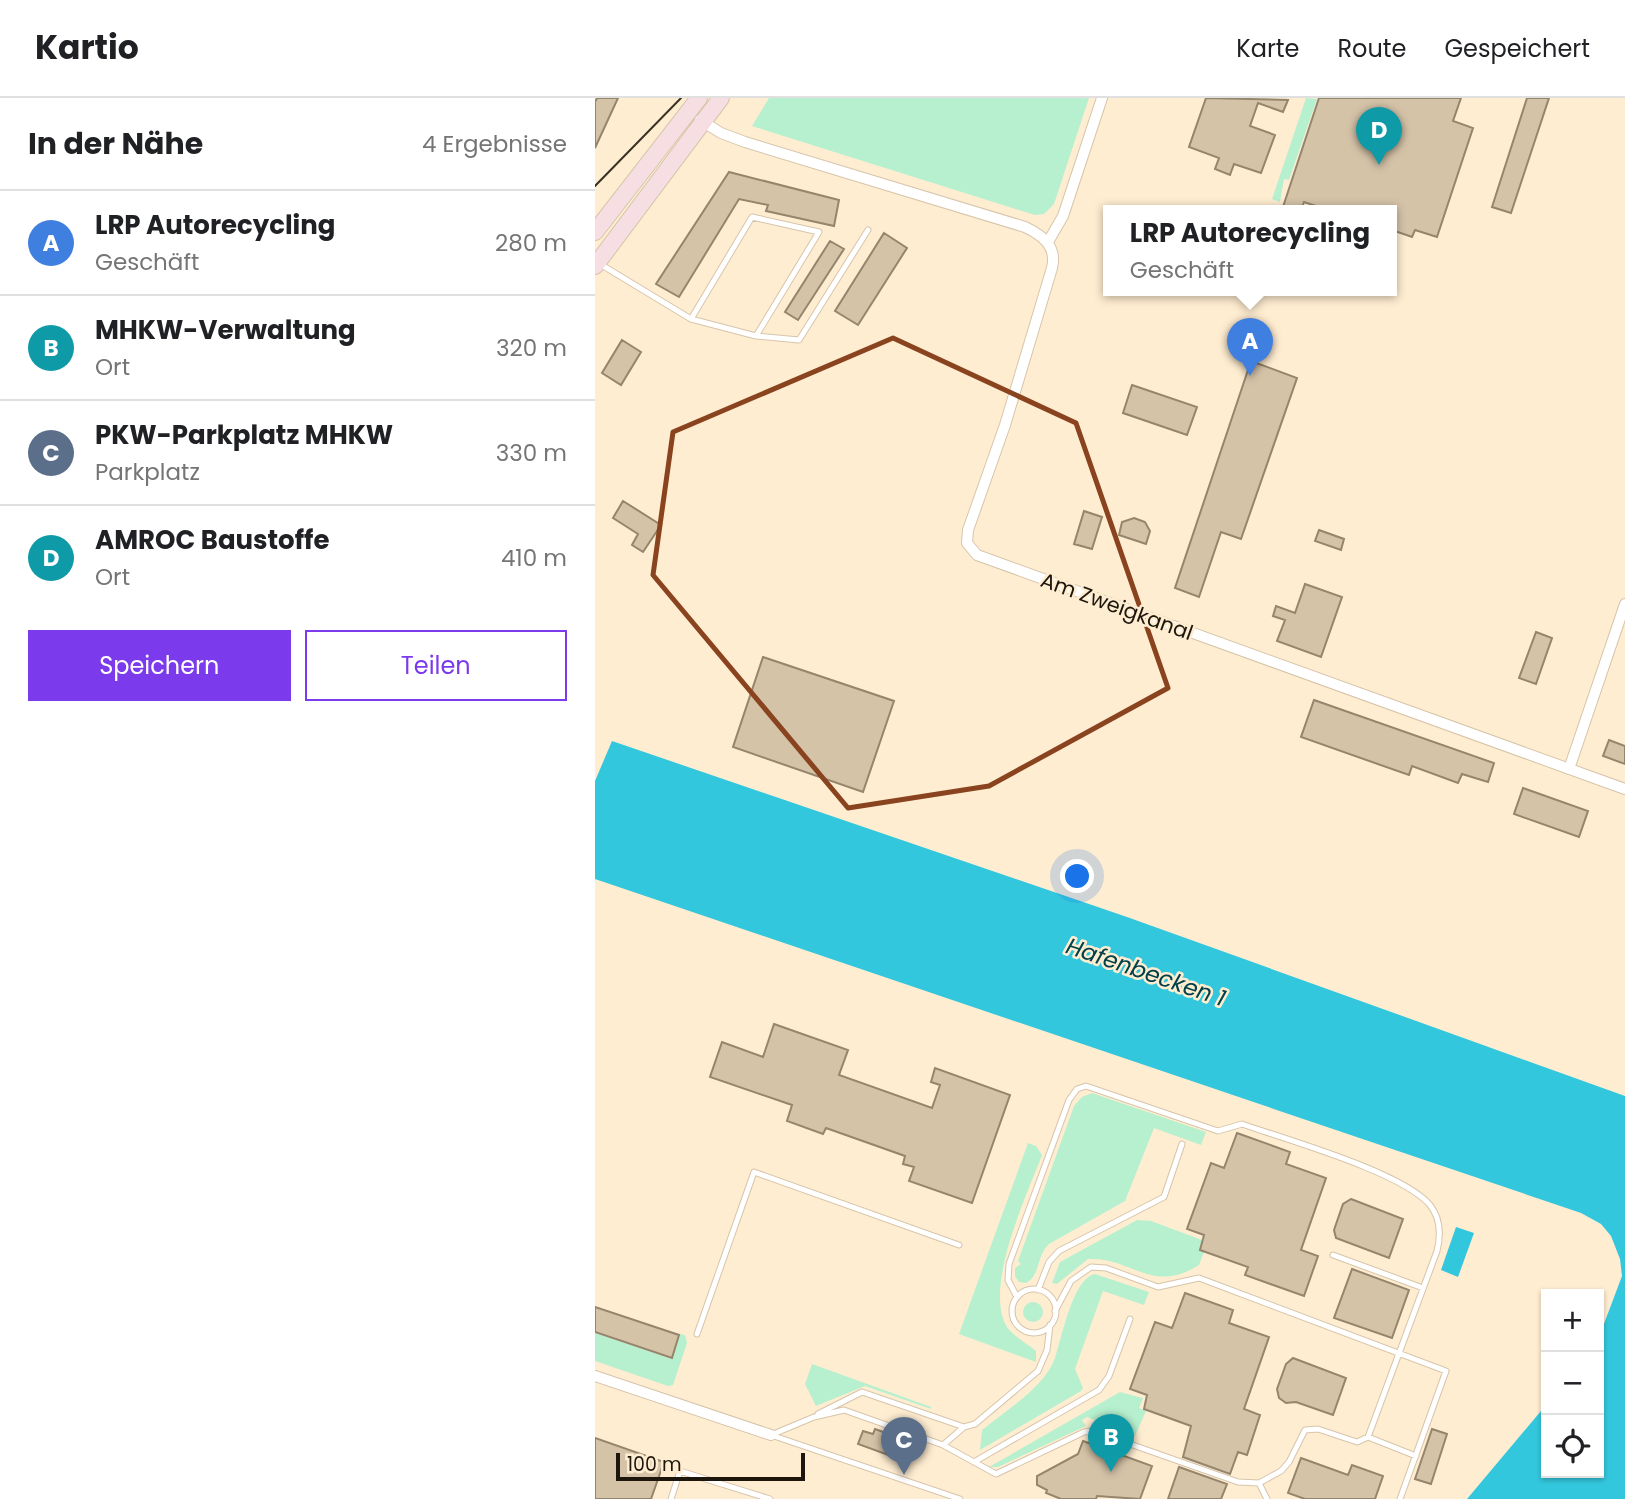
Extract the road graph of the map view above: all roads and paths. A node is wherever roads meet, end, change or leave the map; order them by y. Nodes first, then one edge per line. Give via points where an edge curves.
1 (699, 98) edge
2 (721, 98) edge
3 (1103, 98) edge
4 (688, 113) junction
5 (703, 122) junction
6 (868, 230) dead end
7 (595, 232) edge
8 (1048, 242) junction
9 (596, 264) edge
10 (691, 319) junction
11 (756, 336) junction
12 (1625, 604) edge
13 (1569, 769) junction
14 (1625, 789) edge
15 (1182, 1144) dead end
16 (959, 1245) dead end
17 (1332, 1255) dead end
18 (1423, 1288) junction
19 (1038, 1290) junction
20 (1017, 1297) junction
21 (1055, 1311) junction
22 (1130, 1319) dead end
23 (1050, 1325) junction
24 (697, 1334) dead end
25 (1399, 1353) junction
26 (595, 1376) edge
27 (814, 1417) junction
28 (964, 1427) junction
29 (771, 1435) junction
30 (1368, 1437) junction
31 (943, 1445) junction
32 (1416, 1456) junction
33 (974, 1462) junction
34 (1259, 1483) junction
35 (751, 1496) edge
36 (671, 1499) edge
37 (770, 1499) edge
38 (960, 1499) edge
39 (1267, 1499) edge
40 (1401, 1499) edge

1 - 4 main road
2 - 5 main road
3 - 8 street via 1063,216
4 - 5 street
4 - 7 main road
5 - 8 street via 745,142 1025,227
5 - 9 main road
6 - 11 lane via 799,340
8 - 13 street, Am Zweigkanal via 1054,254 1052,268 968,530 967,543 973,552
9 - 10 lane
10 - 11 lane
10 - 11 lane via 752,218 819,232
12 - 13 street
13 - 14 street, Am Zweigkanal
15 - 19 lane via 1164,1197 1059,1251 1049,1262
16 - 24 lane via 754,1172
17 - 18 lane
18 - 20 lane via 1440,1227 1431,1207 1406,1185 1242,1124 1218,1131 1089,1086 1077,1089 1069,1100 1009,1264 1008,1280
18 - 25 lane
19 - 20 lane
19 - 21 lane via 1050,1297
20 - 23 lane via 1012,1313 1020,1328 1037,1332
21 - 23 lane
21 - 25 lane via 1071,1281 1089,1267 1103,1267 1160,1287 1199,1278
22 - 33 lane via 1109,1376 1099,1390
23 - 28 lane via 1038,1371 975,1424
25 - 30 lane
25 - 32 lane via 1446,1371
26 - 29 street
27 - 28 lane via 862,1392
27 - 29 lane
27 - 31 lane via 844,1410
28 - 31 lane
29 - 38 lane
30 - 32 lane
30 - 34 lane via 1357,1442 1318,1429 1305,1430 1286,1466
31 - 33 lane
32 - 40 lane
33 - 34 lane via 999,1474 1090,1431 1241,1483
34 - 39 lane
35 - 36 lane via 680,1471
35 - 37 lane

